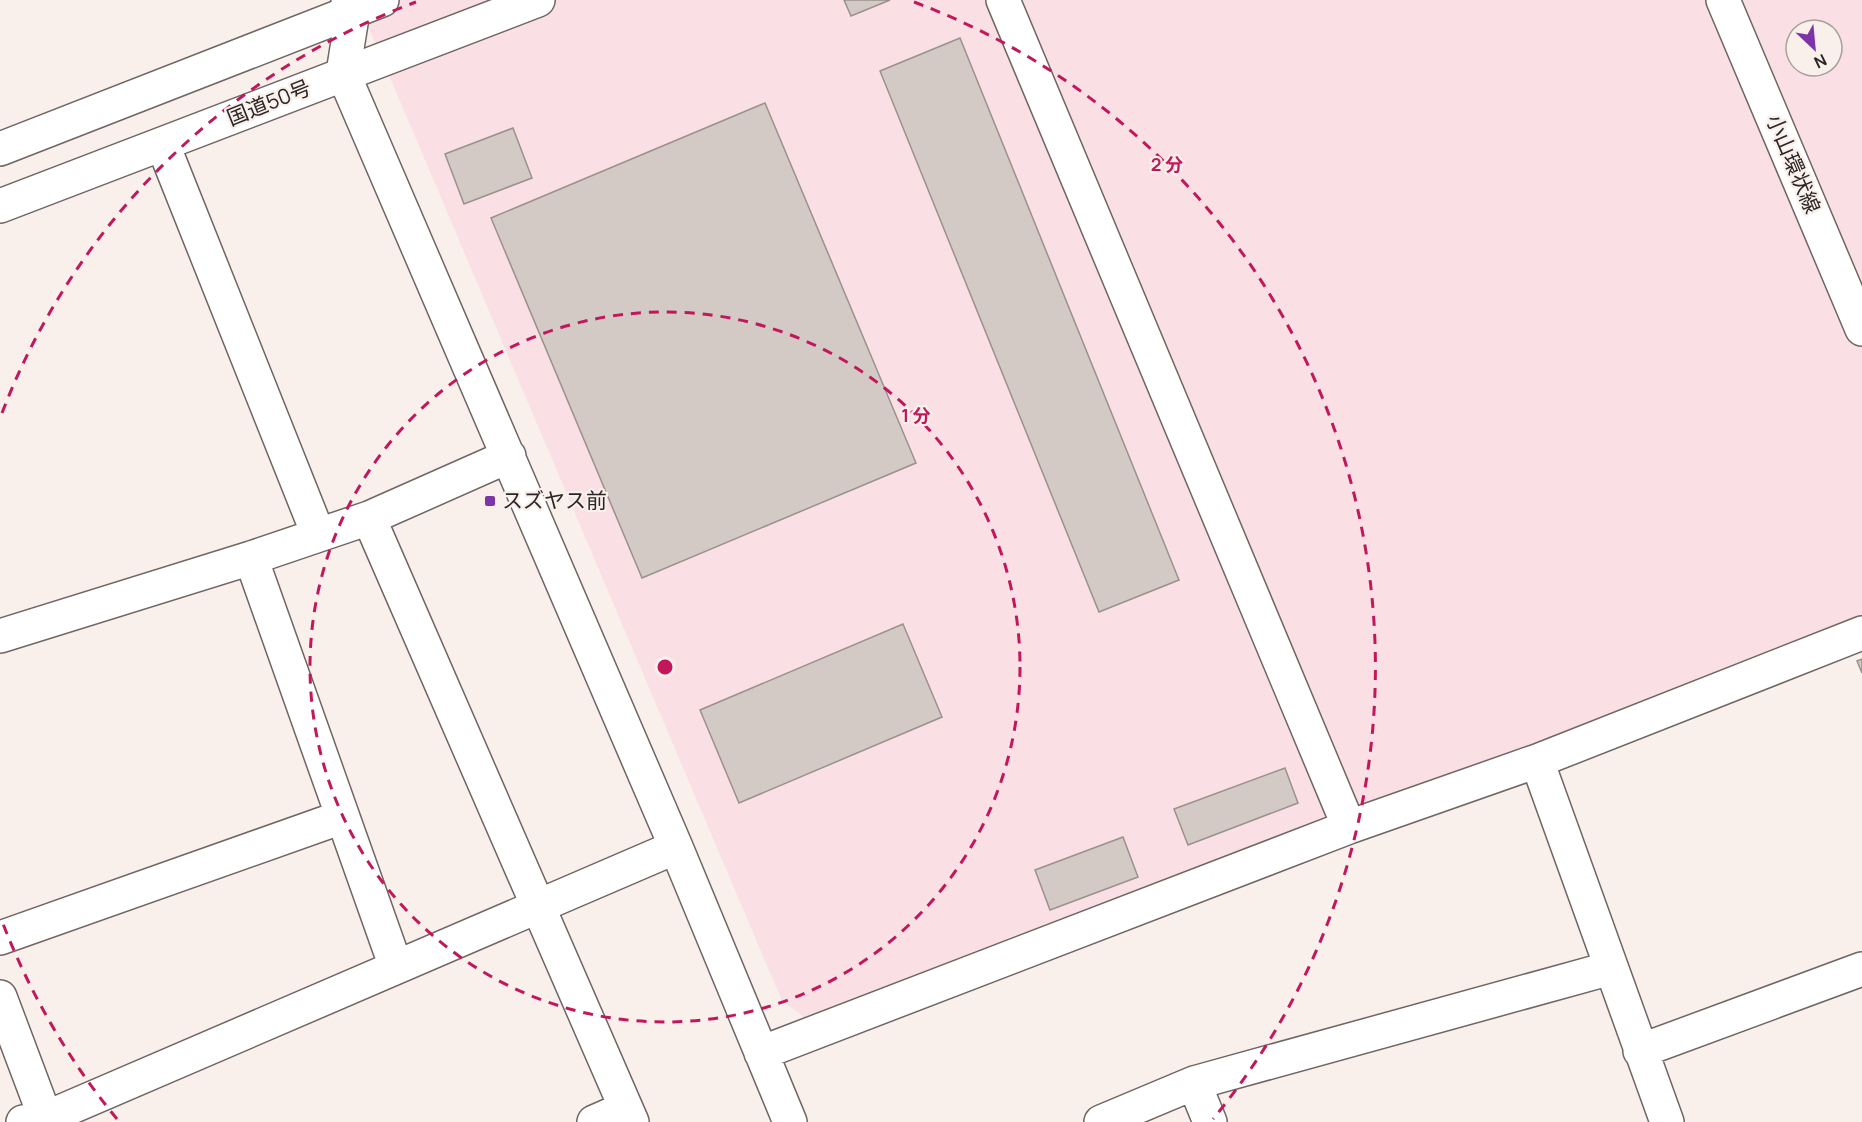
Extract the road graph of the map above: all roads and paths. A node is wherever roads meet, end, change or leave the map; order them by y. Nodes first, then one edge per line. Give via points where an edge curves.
1 (538, 0) edge
2 (1003, 0) edge
3 (1723, 0) edge
4 (361, 4) edge
5 (343, 73) junction
6 (163, 145) junction
7 (0, 149) edge
8 (0, 206) edge
9 (1862, 329) edge
10 (509, 456) junction
11 (369, 518) junction
12 (318, 534) junction
13 (251, 558) junction
14 (1862, 633) edge
15 (0, 636) edge
16 (1537, 761) junction
17 (342, 817) junction
18 (1349, 827) junction
19 (676, 847) junction
20 (539, 906) junction
21 (0, 938) edge
22 (396, 967) junction
23 (1611, 968) junction
24 (1862, 969) edge
25 (0, 997) edge
26 (1640, 1051) junction
27 (761, 1053) junction
28 (1194, 1083) junction
29 (629, 1115) edge
30 (1658, 1120) edge
31 (38, 1121) edge
32 (594, 1122) edge
33 (790, 1122) edge
34 (1101, 1122) edge
35 (1210, 1122) edge

1 - 5 main road, 国道50号
2 - 18 main road
3 - 9 main road, 小山環状線
4 - 5 main road
4 - 7 main road
5 - 6 main road, 国道50号
5 - 10 main road
6 - 8 main road, 国道50号
6 - 12 main road
10 - 11 main road
10 - 19 main road
11 - 12 main road
11 - 20 main road
12 - 13 main road
13 - 15 main road
13 - 17 main road
14 - 16 main road
16 - 18 main road
16 - 23 main road
17 - 21 main road
17 - 22 main road
18 - 27 main road
19 - 20 main road
19 - 27 main road
20 - 22 main road
20 - 29 main road
22 - 31 main road
23 - 26 main road
23 - 28 main road
24 - 26 main road
25 - 31 main road
26 - 30 main road
27 - 33 main road
28 - 34 main road
28 - 35 main road
29 - 32 main road

